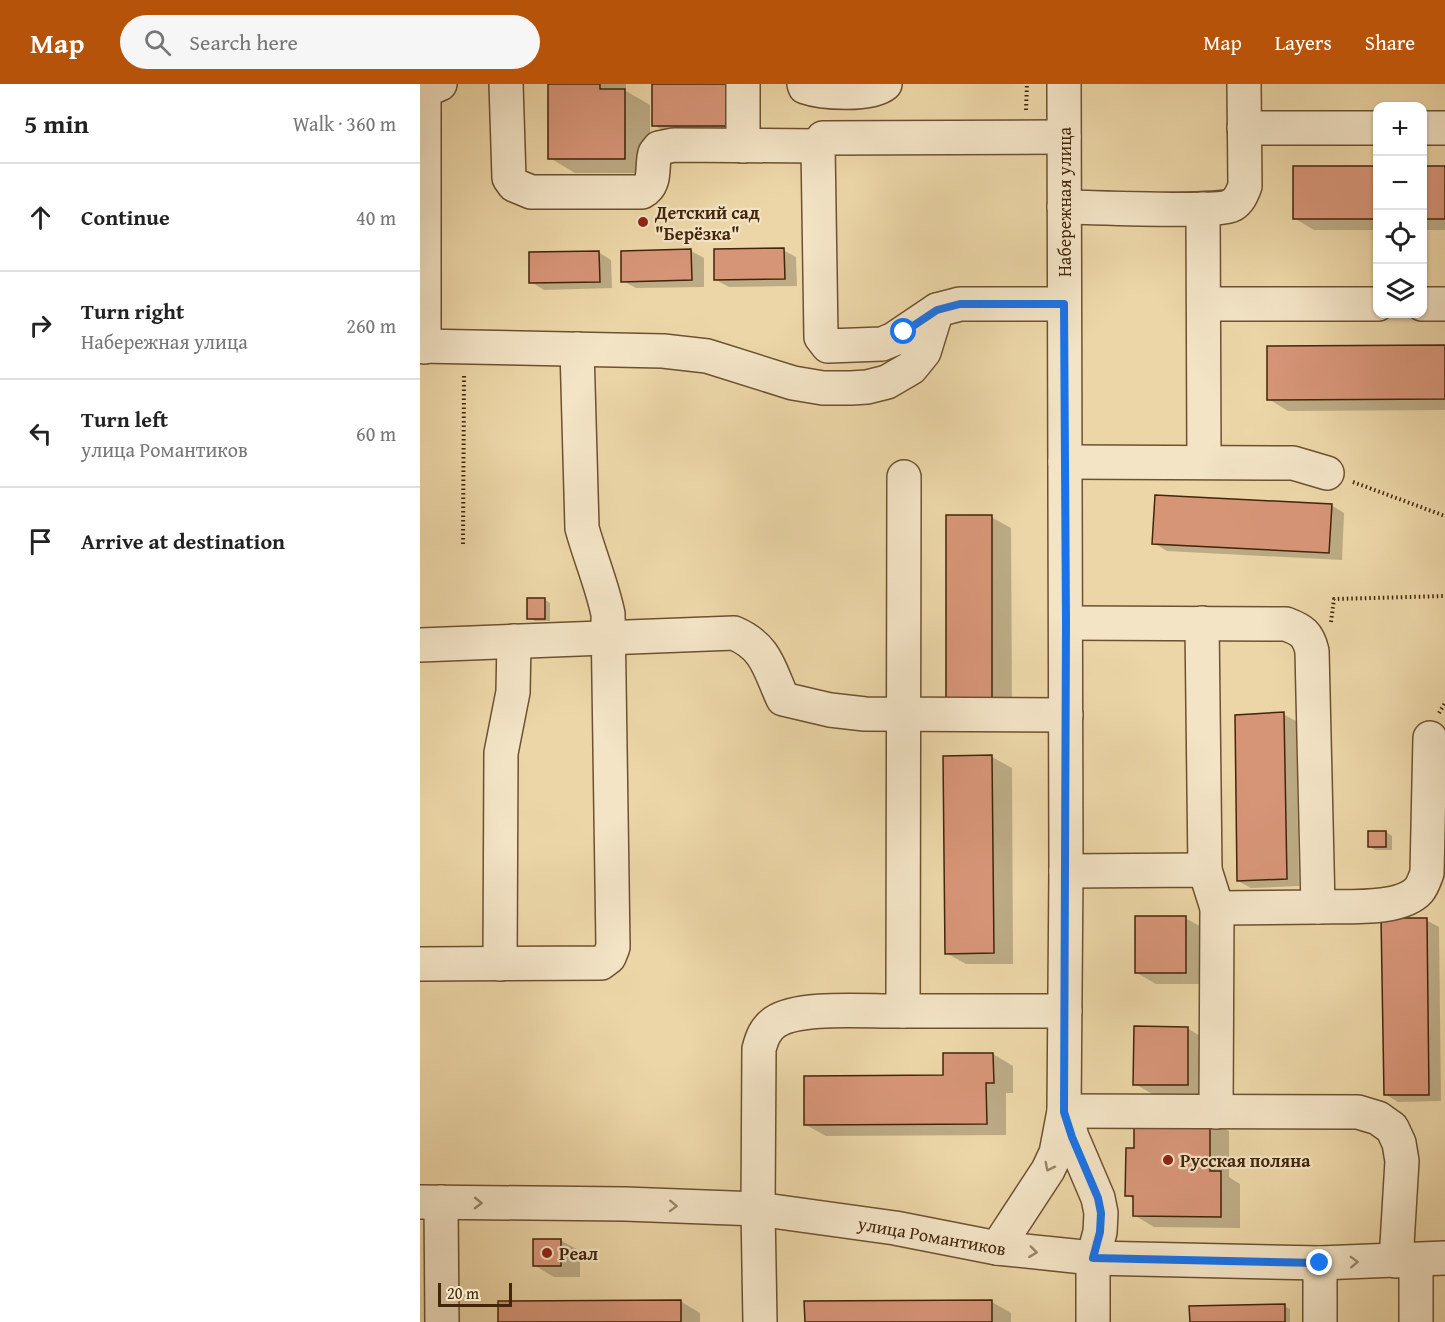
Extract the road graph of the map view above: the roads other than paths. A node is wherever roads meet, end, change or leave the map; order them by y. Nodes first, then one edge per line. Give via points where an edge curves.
1 (506, 84) edge
2 (743, 84) edge
3 (804, 84) edge
4 (885, 84) edge
5 (1064, 84) edge
6 (1244, 84) edge
7 (428, 89) edge
8 (1244, 128) junction
9 (1373, 128) edge
10 (1427, 128) edge
11 (1445, 128) edge
12 (1064, 137) junction
13 (743, 146) junction
14 (818, 146) junction
15 (1064, 207) junction
16 (1203, 209) junction
17 (1064, 304) junction
18 (1204, 304) junction
19 (1373, 304) edge
20 (1427, 304) edge
21 (1445, 304) edge
22 (937, 310) junction
23 (422, 346) edge
24 (577, 349) junction
25 (1204, 461) junction
26 (1065, 462) junction
27 (1327, 473) road end
28 (904, 477) dead end
29 (1066, 623) junction
30 (1202, 623) junction
31 (610, 638) junction
32 (514, 641) junction
33 (420, 645) edge
34 (902, 715) junction
35 (1066, 715) junction
36 (1430, 738) dead end
37 (1205, 870) junction
38 (1066, 871) junction
39 (1318, 907) junction
40 (1216, 908) junction
41 (420, 964) edge
42 (500, 964) junction
43 (903, 1011) junction
44 (1065, 1011) junction
45 (1064, 1112) junction
46 (1216, 1112) junction
47 (431, 1202) edge
48 (758, 1209) junction
49 (997, 1248) junction
50 (1093, 1258) junction
51 (1419, 1260) edge
52 (1320, 1263) junction
53 (442, 1322) edge
54 (760, 1322) edge
55 (1093, 1322) edge
56 (1320, 1322) edge
57 (1416, 1322) edge

1 - 13 street via 509,178 514,185 531,192 642,192 649,189 653,158 659,148
2 - 13 street
3 - 4 street via 816,91 870,91
5 - 12 street, Набережная улица
6 - 8 street
7 - 23 street
8 - 9 street
8 - 16 street via 1245,186 1241,197 1231,207
10 - 11 street
12 - 14 street via 823,138
12 - 15 street, Набережная улица
13 - 14 street
14 - 22 street via 821,338 828,346 882,344
15 - 16 street
15 - 17 street, Набережная улица
16 - 18 street
17 - 22 street via 960,304
17 - 26 street, Набережная улица
18 - 19 street
18 - 25 street
20 - 21 street
22 - 24 street via 924,352 911,368 887,382 867,387 823,388 793,383 707,356
23 - 24 street
24 - 31 street via 582,528 604,590
25 - 26 street
25 - 27 street via 1293,463
26 - 29 street, Набережная улица
28 - 34 street
29 - 30 street
29 - 35 street, Набережная улица
30 - 37 street
30 - 39 street via 1286,624 1302,630 1309,639
31 - 32 street
31 - 34 street via 734,633 750,640 762,652 783,699 830,710
31 - 42 street via 613,947 601,963
32 - 33 street
32 - 42 street via 513,692 501,753
34 - 35 street
34 - 43 street
35 - 38 street, Набережная улица
36 - 39 street via 1428,873 1419,890 1406,900 1382,905
37 - 38 street
37 - 40 street
38 - 44 street, Набережная улица
39 - 40 street
40 - 46 street
41 - 42 street
43 - 44 street
43 - 48 street via 786,1016 763,1033 759,1049
44 - 45 street, Набережная улица
45 - 46 street
45 -> 49 street, Набережная улица via 1056,1153 1048,1170
45 - 50 street, Набережная улица via 1101,1213
46 - 51 street via 1358,1112 1378,1118 1392,1128 1399,1143
47 -> 48 street, улица Романтиков
47 - 53 street
48 - 49 street, улица Романтиков via 895,1227
48 - 54 street
49 -> 50 street, улица Романтиков
50 - 52 street, улица Романтиков
50 - 55 street, Набережная улица
52 -> 51 street, улица Романтиков
51 - 57 street
52 - 56 street

